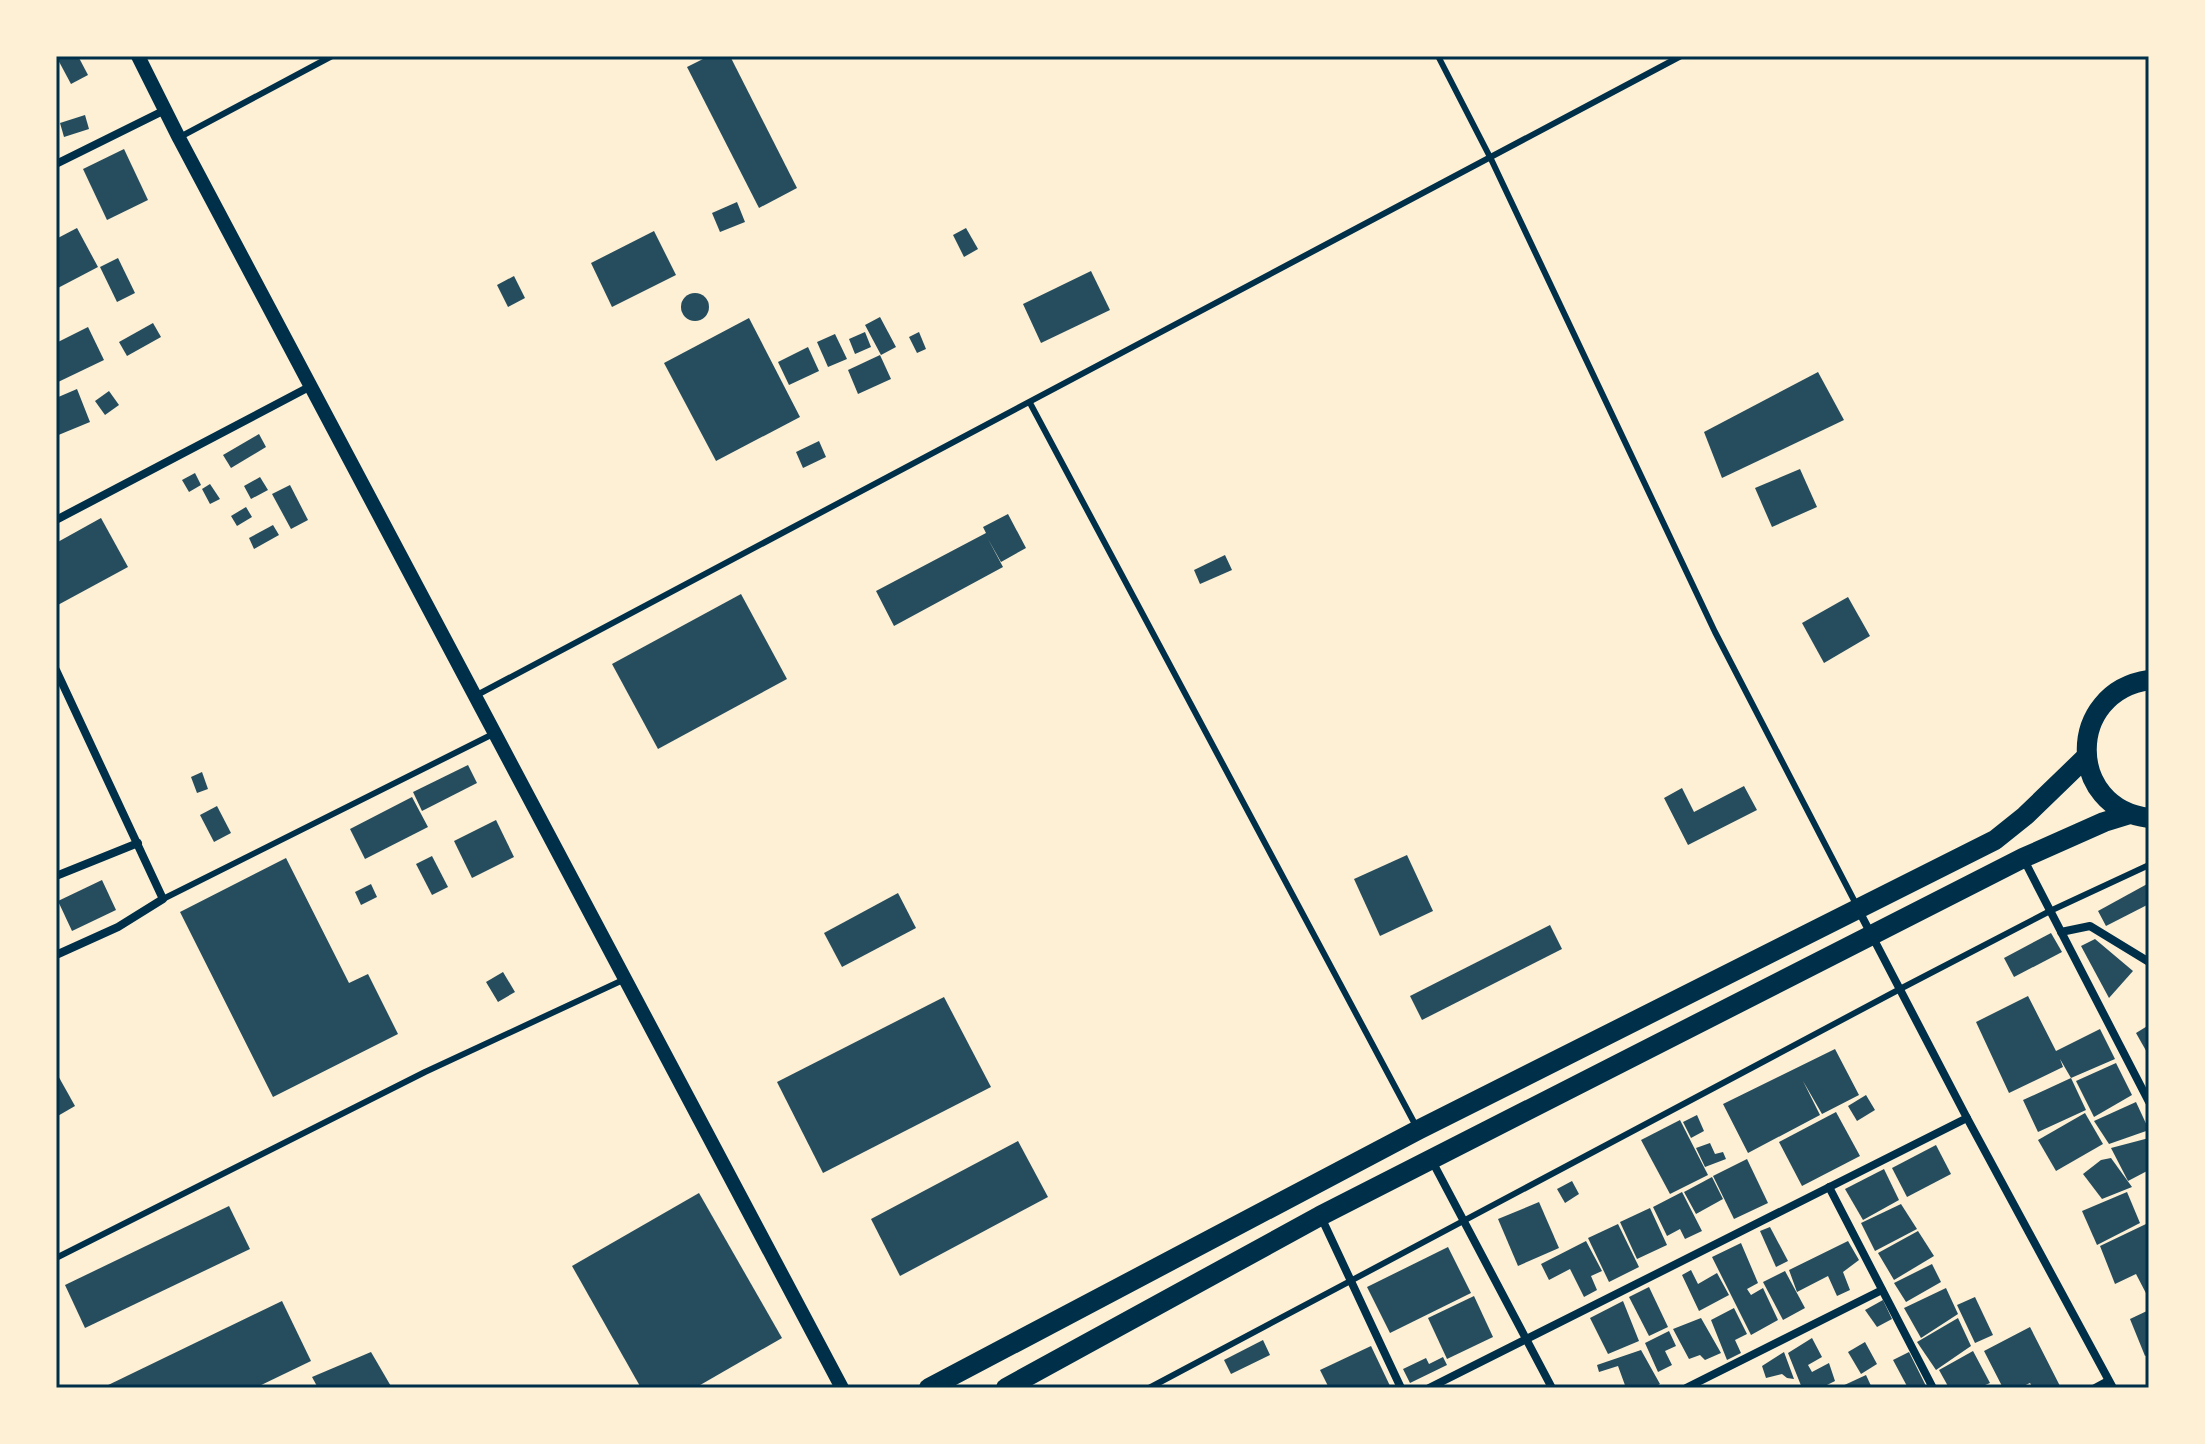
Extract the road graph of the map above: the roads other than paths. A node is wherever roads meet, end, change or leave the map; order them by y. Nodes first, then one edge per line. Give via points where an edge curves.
1 (138, 56) edge
2 (332, 56) edge
3 (1438, 56) edge
4 (1681, 56) edge
5 (165, 110) junction
6 (179, 138) junction
7 (1491, 159) junction
8 (56, 164) edge
9 (311, 386) junction
10 (1030, 403) junction
11 (56, 520) edge
12 (56, 670) edge
13 (2149, 680) edge
14 (477, 695) junction
15 (497, 733) junction
16 (2086, 757) junction
17 (2140, 816) edge
18 (138, 843) junction
19 (2023, 858) junction
20 (2149, 865) edge
21 (56, 876) edge
22 (163, 899) junction
23 (1858, 909) junction
24 (2050, 911) junction
25 (2061, 932) junction
26 (1873, 936) junction
27 (56, 955) edge
28 (2149, 962) edge
29 (626, 978) junction
30 (1900, 989) junction
31 (2149, 1102) edge
32 (1967, 1118) junction
33 (1418, 1130) junction
34 (1431, 1159) junction
35 (1829, 1187) junction
36 (1320, 1216) junction
37 (1465, 1221) junction
38 (56, 1258) edge
39 (1350, 1282) junction
40 (1882, 1290) junction
41 (1527, 1340) junction
42 (2111, 1384) edge
43 (842, 1388) edge
44 (929, 1388) edge
45 (1007, 1388) edge
46 (1149, 1388) edge
47 (1401, 1388) edge
48 (1429, 1388) edge
49 (1552, 1388) edge
50 (1686, 1388) edge
51 (1933, 1388) edge
52 (2095, 1388) edge

1 - 5 street
2 - 6 lane
3 - 7 lane
4 - 7 lane
5 - 6 street
5 - 8 street
6 - 9 street
7 - 10 lane
7 - 23 lane via 1715,632
9 - 11 street
9 - 14 street
10 - 14 lane
10 - 33 lane
12 - 18 street
13 - 16 highway via 2107,699 2092,719
14 - 15 street
15 - 22 lane
15 - 29 street
16 - 17 highway via 2108,801
16 - 23 highway via 1995,840
17 - 19 highway via 2104,822
18 - 21 street
18 - 22 street
19 - 24 street
19 - 26 highway
20 - 24 lane
22 - 27 street
23 - 26 street
23 - 33 highway
24 - 25 street
24 - 30 lane
25 - 28 street via 2090,926
25 - 31 street
26 - 30 street
26 - 34 highway
29 - 38 lane via 425,1072
29 - 43 street
30 - 32 street
30 - 37 lane
32 - 35 street
32 - 42 street
33 - 44 highway
34 - 36 highway
34 - 37 street
35 - 40 street
35 - 41 street
36 - 39 street
36 - 45 highway
37 - 39 lane
37 - 41 street
39 - 46 lane
39 - 47 street
40 - 50 street
40 - 51 street
41 - 48 street
41 - 49 street
42 - 52 street

